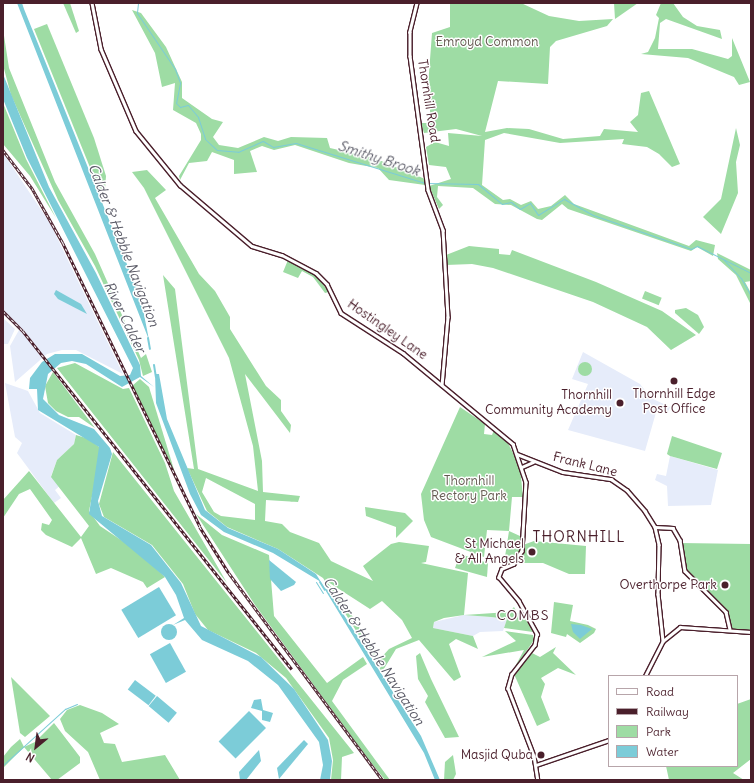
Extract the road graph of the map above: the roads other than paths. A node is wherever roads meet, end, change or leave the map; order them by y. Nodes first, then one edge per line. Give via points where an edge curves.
1 (92, 3) edge
2 (418, 3) edge
3 (442, 386) junction
4 (517, 452) junction
5 (534, 462) junction
6 (522, 466) junction
7 (655, 527) junction
8 (730, 629) junction
9 (751, 632) edge
10 (664, 641) junction
11 (646, 675) edge
12 (608, 740) edge
13 (536, 765) junction
14 (538, 780) edge

1 - 3 street, Hostingley Lane via 101,49 133,126 175,180 247,242 316,273 327,284 341,313 404,353
2 - 3 street, Thornhill Road via 410,32 410,56 428,183 443,230 448,317
3 - 4 street, Hostingley Lane via 457,401 502,432
4 - 5 street, Frank Lane
4 - 6 street
5 - 6 street, Frank Lane
5 - 7 street, Frank Lane via 572,474 611,479 627,490
6 - 13 street via 526,482 522,551 514,564 502,569 500,579 519,601 537,637 512,674 508,688
7 - 8 street via 673,528 680,540 685,571 726,612
7 - 10 street, Frank Lane
8 - 9 street
8 - 10 street via 684,625
10 - 11 street
12 - 13 street
13 - 14 street

